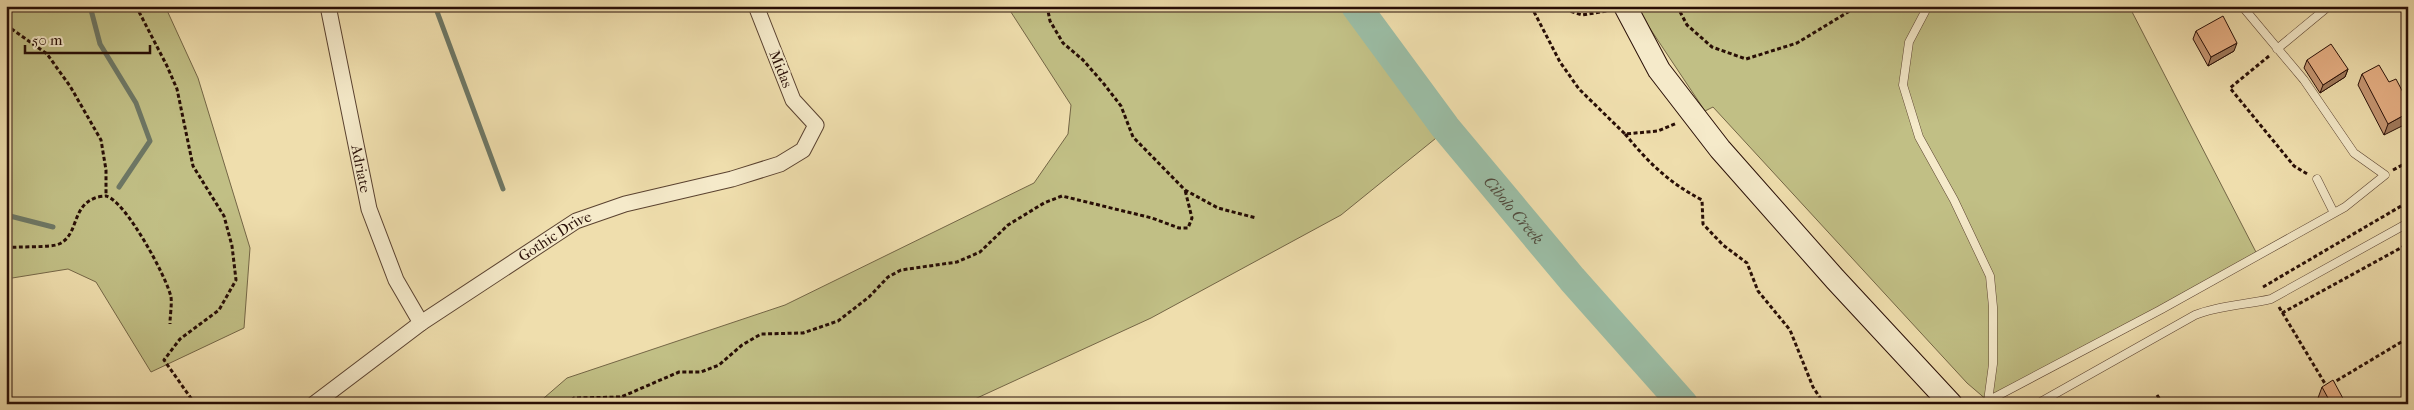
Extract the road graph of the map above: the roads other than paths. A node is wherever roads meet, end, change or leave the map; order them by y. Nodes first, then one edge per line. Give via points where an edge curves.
1 (328, 6) edge
2 (756, 6) edge
3 (1625, 6) edge
4 (1928, 6) edge
5 (2242, 6) edge
6 (2329, 6) edge
7 (2277, 50) junction
8 (816, 125) joint
9 (2317, 179) road end
10 (2334, 213) junction
11 (2408, 223) edge
12 (421, 323) junction
13 (1986, 402) edge
14 (314, 404) edge
15 (1951, 404) edge
16 (2036, 404) edge

1 - 12 street, Adriate via 370,209 396,280
2 - 8 street, Midas via 793,100
3 - 15 main road via 1660,70 1692,115 1835,279
4 - 13 lane via 1909,42 1903,85 1919,137 1954,200 1990,276 1993,364
5 - 7 lane
6 - 7 lane
7 - 10 lane via 2304,80 2354,153 2385,175
8 - 12 street, Gothic Drive via 803,150 780,164 741,177 625,204 576,221
9 - 10 lane
10 - 13 lane
11 - 16 lane via 2273,298 2216,307 2196,315
12 - 14 street, Gothic Drive

